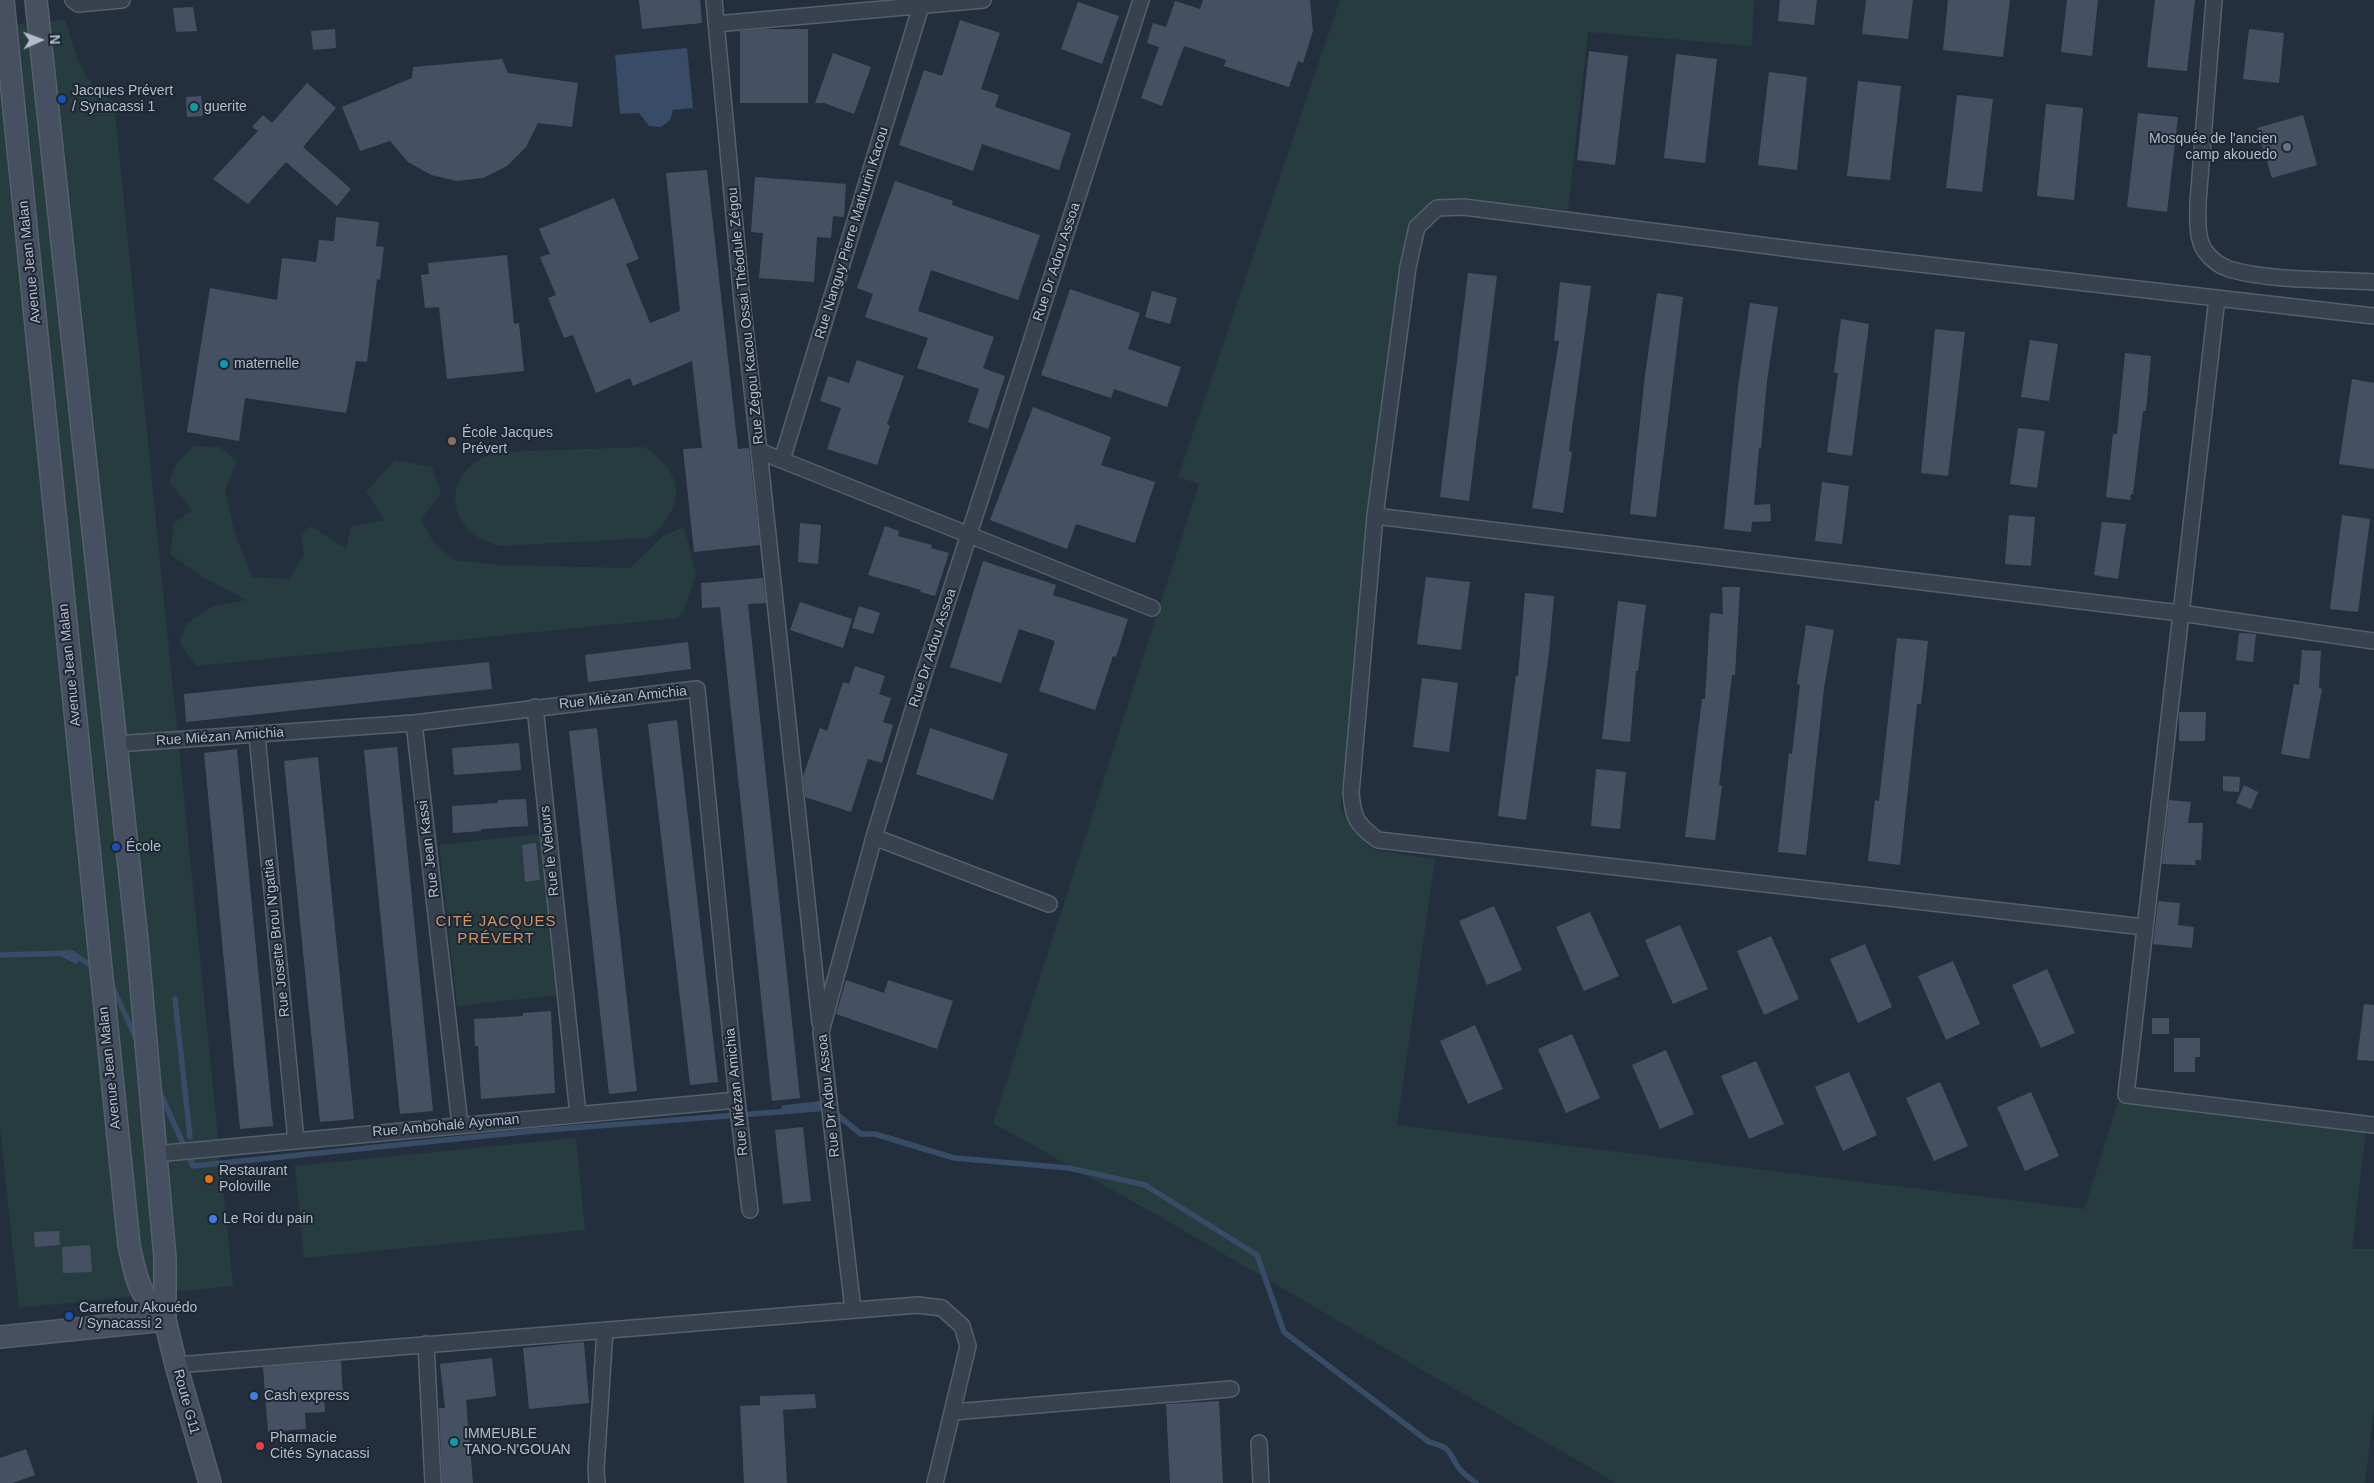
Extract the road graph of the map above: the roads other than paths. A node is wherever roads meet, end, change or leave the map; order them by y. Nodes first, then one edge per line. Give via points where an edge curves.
1 (3, 0) edge
2 (36, 0) edge
3 (122, 0) edge
4 (714, 0) edge
5 (983, 0) edge
6 (1141, 0) edge
7 (2214, 0) edge
8 (76, 2) edge
9 (922, 6) junction
10 (716, 24) junction
11 (2374, 282) edge
12 (2217, 298) junction
13 (2374, 316) edge
14 (759, 451) junction
15 (782, 460) junction
16 (1375, 516) junction
17 (970, 536) junction
18 (1152, 608) dead end
19 (2180, 613) junction
20 (2374, 641) edge
21 (535, 707) junction
22 (414, 723) junction
23 (257, 734) junction
24 (116, 744) junction
25 (874, 837) junction
26 (1049, 904) dead end
27 (2144, 927) junction
28 (821, 1032) junction
29 (737, 1100) junction
30 (578, 1114) junction
31 (460, 1124) junction
32 (2374, 1125) edge
33 (296, 1140) junction
34 (155, 1154) junction
35 (750, 1210) dead end
36 (853, 1310) junction
37 (165, 1320) junction
38 (604, 1330) junction
39 (0, 1337) edge
40 (426, 1344) junction
41 (176, 1365) junction
42 (1231, 1389) dead end
43 (953, 1412) junction
44 (1260, 1443) dead end
45 (210, 1483) edge
46 (433, 1483) edge
47 (597, 1483) edge
48 (935, 1483) edge
49 (1261, 1483) edge

1 - 37 main road, Avenue Jean Malan via 129,1245 146,1301
2 - 24 main road
3 - 8 street
4 - 10 street, Rue Zégou Kacou Ossai Théodule Zégou
5 - 9 street
6 - 17 street, Rue Dr Adou Assoa
7 - 11 street via 2198,202 2198,232 2204,250 2214,261 2229,268 2267,275
9 - 10 street
9 - 15 street, Rue Nanguy Pierre Mathurin Kacou
10 - 14 street, Rue Zégou Kacou Ossai Théodule Zégou
12 - 13 street
12 - 16 street via 1464,207 1437,208 1417,227 1408,267
12 - 19 street
14 - 15 street, Rue Zégou Kacou Ossai Théodule Zégou
14 - 28 street
15 - 17 street, Rue Zégou Kacou Ossai Théodule Zégou
16 - 19 street
16 - 27 street via 1351,793 1353,814 1362,828 1378,840
17 - 18 street, Rue Zégou Kacou Ossai Théodule Zégou
17 - 25 street, Rue Dr Adou Assoa
19 - 20 street
19 - 27 street
21 - 22 street, Rue Miézan Amichia
21 - 29 street, Rue Miézan Amichia via 697,689
21 - 30 street, Rue le Velours
22 - 23 street, Rue Miézan Amichia
22 - 31 street, Rue Jean Kassi
23 - 24 street, Rue Miézan Amichia
23 - 33 street, Rue Josette Brou N'gattia
24 - 34 main road
25 - 26 street
25 - 28 street, Rue Dr Adou Assoa
27 - 32 street via 2126,1095
28 - 36 street, Rue Dr Adou Assoa
29 - 30 street, Rue Ambohalé Ayoman
29 - 35 street, Rue Miézan Amichia
30 - 31 street, Rue Ambohalé Ayoman
31 - 33 street, Rue Ambohalé Ayoman
33 - 34 street, Rue Ambohalé Ayoman
34 - 37 main road via 165,1258
36 - 38 street
36 - 43 street via 918,1305 942,1308 962,1326 968,1346
37 - 39 main road
37 - 41 main road, Route G11
38 - 40 street
38 - 47 street
40 - 41 street
40 - 46 street
41 - 45 main road, Route G11
42 - 43 street
43 - 48 street
44 - 49 street

